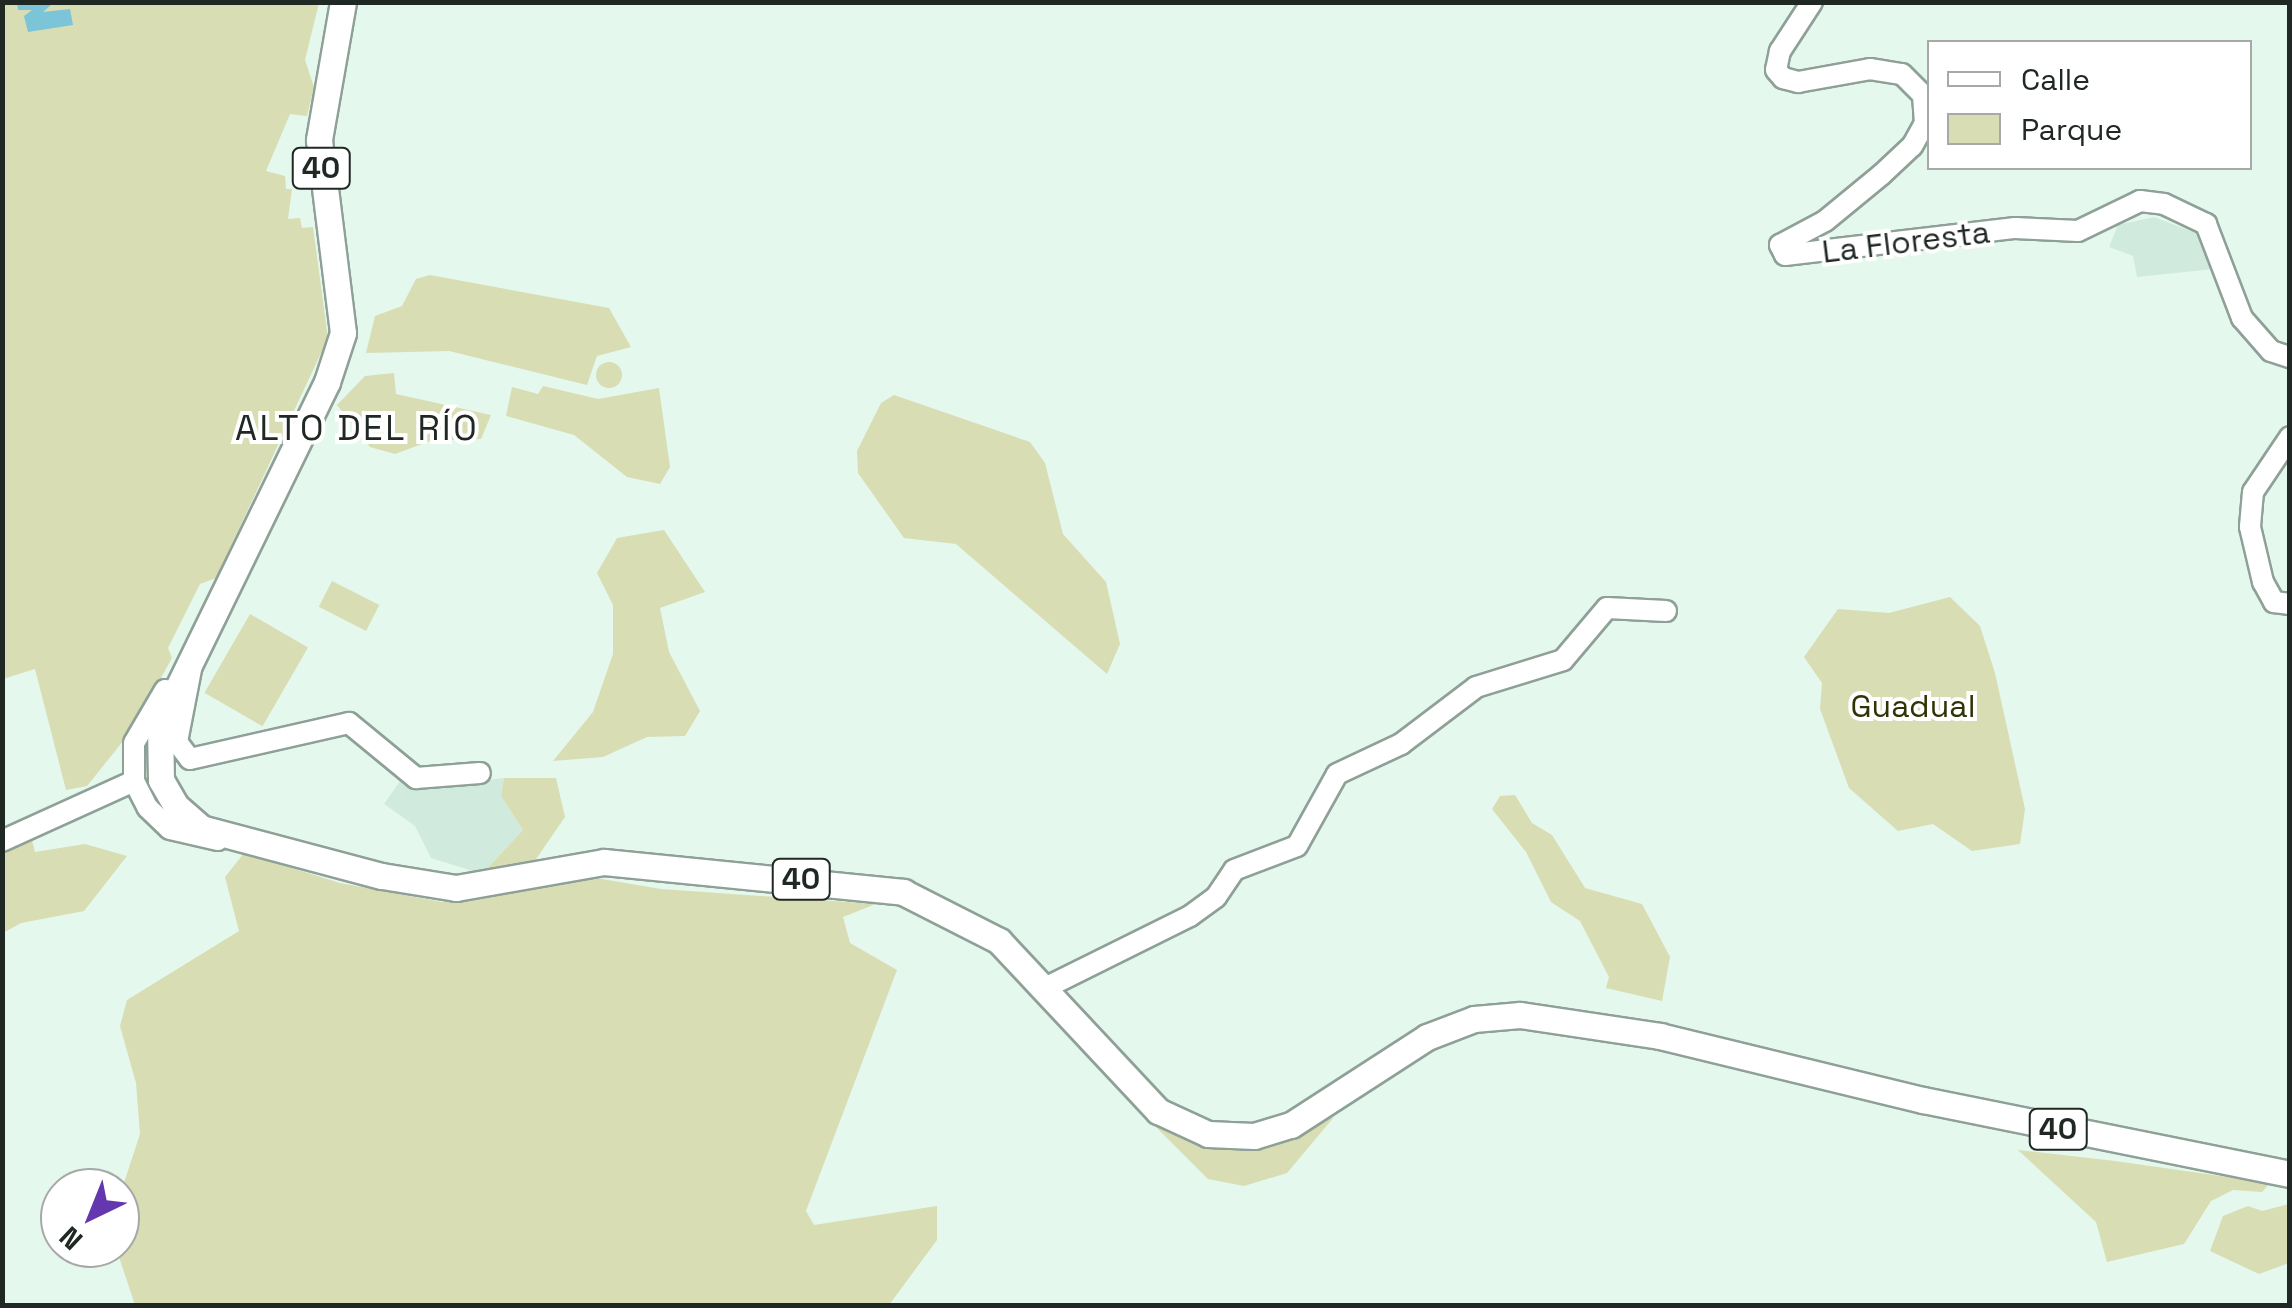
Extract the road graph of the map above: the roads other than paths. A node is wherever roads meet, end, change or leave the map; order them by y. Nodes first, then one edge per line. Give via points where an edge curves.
1 (343, 2) edge
2 (1812, 2) edge
3 (2288, 364) edge
4 (2290, 437) edge
5 (240, 563) junction
6 (2290, 604) edge
7 (1666, 612) dead end
8 (193, 654) junction
9 (480, 773) dead end
10 (134, 782) junction
11 (5, 838) edge
12 (243, 842) junction
13 (1047, 987) junction
14 (2290, 1174) edge

1 - 5 main road, 40 via 320,140 343,333
2 - 3 street, La Floresta via 1780,51 1776,70 1798,82 1870,69 1902,74 1922,95 1925,123 1882,175 1826,221 1780,245 1785,255 2014,228 2078,230 2140,202 2164,204 2206,224 2242,318
4 - 6 street via 2253,492 2250,528 2274,602
5 - 8 main road, 40
5 - 10 street via 134,743
7 - 13 street via 1606,608 1563,660 1476,687 1401,744 1338,774 1298,846 1234,870 1216,897 1190,916
8 - 9 street via 193,685 177,742 190,759 349,723 416,778
8 - 12 main road, 40 via 160,724 157,766 167,793 188,818
10 - 11 street
10 - 12 street via 170,829
12 - 13 main road, 40 via 456,888 604,862 867,884 934,904 978,927
13 - 14 main road, 40 via 1142,1096 1188,1128 1231,1137 1291,1126 1451,1026 1496,1016 1544,1016

